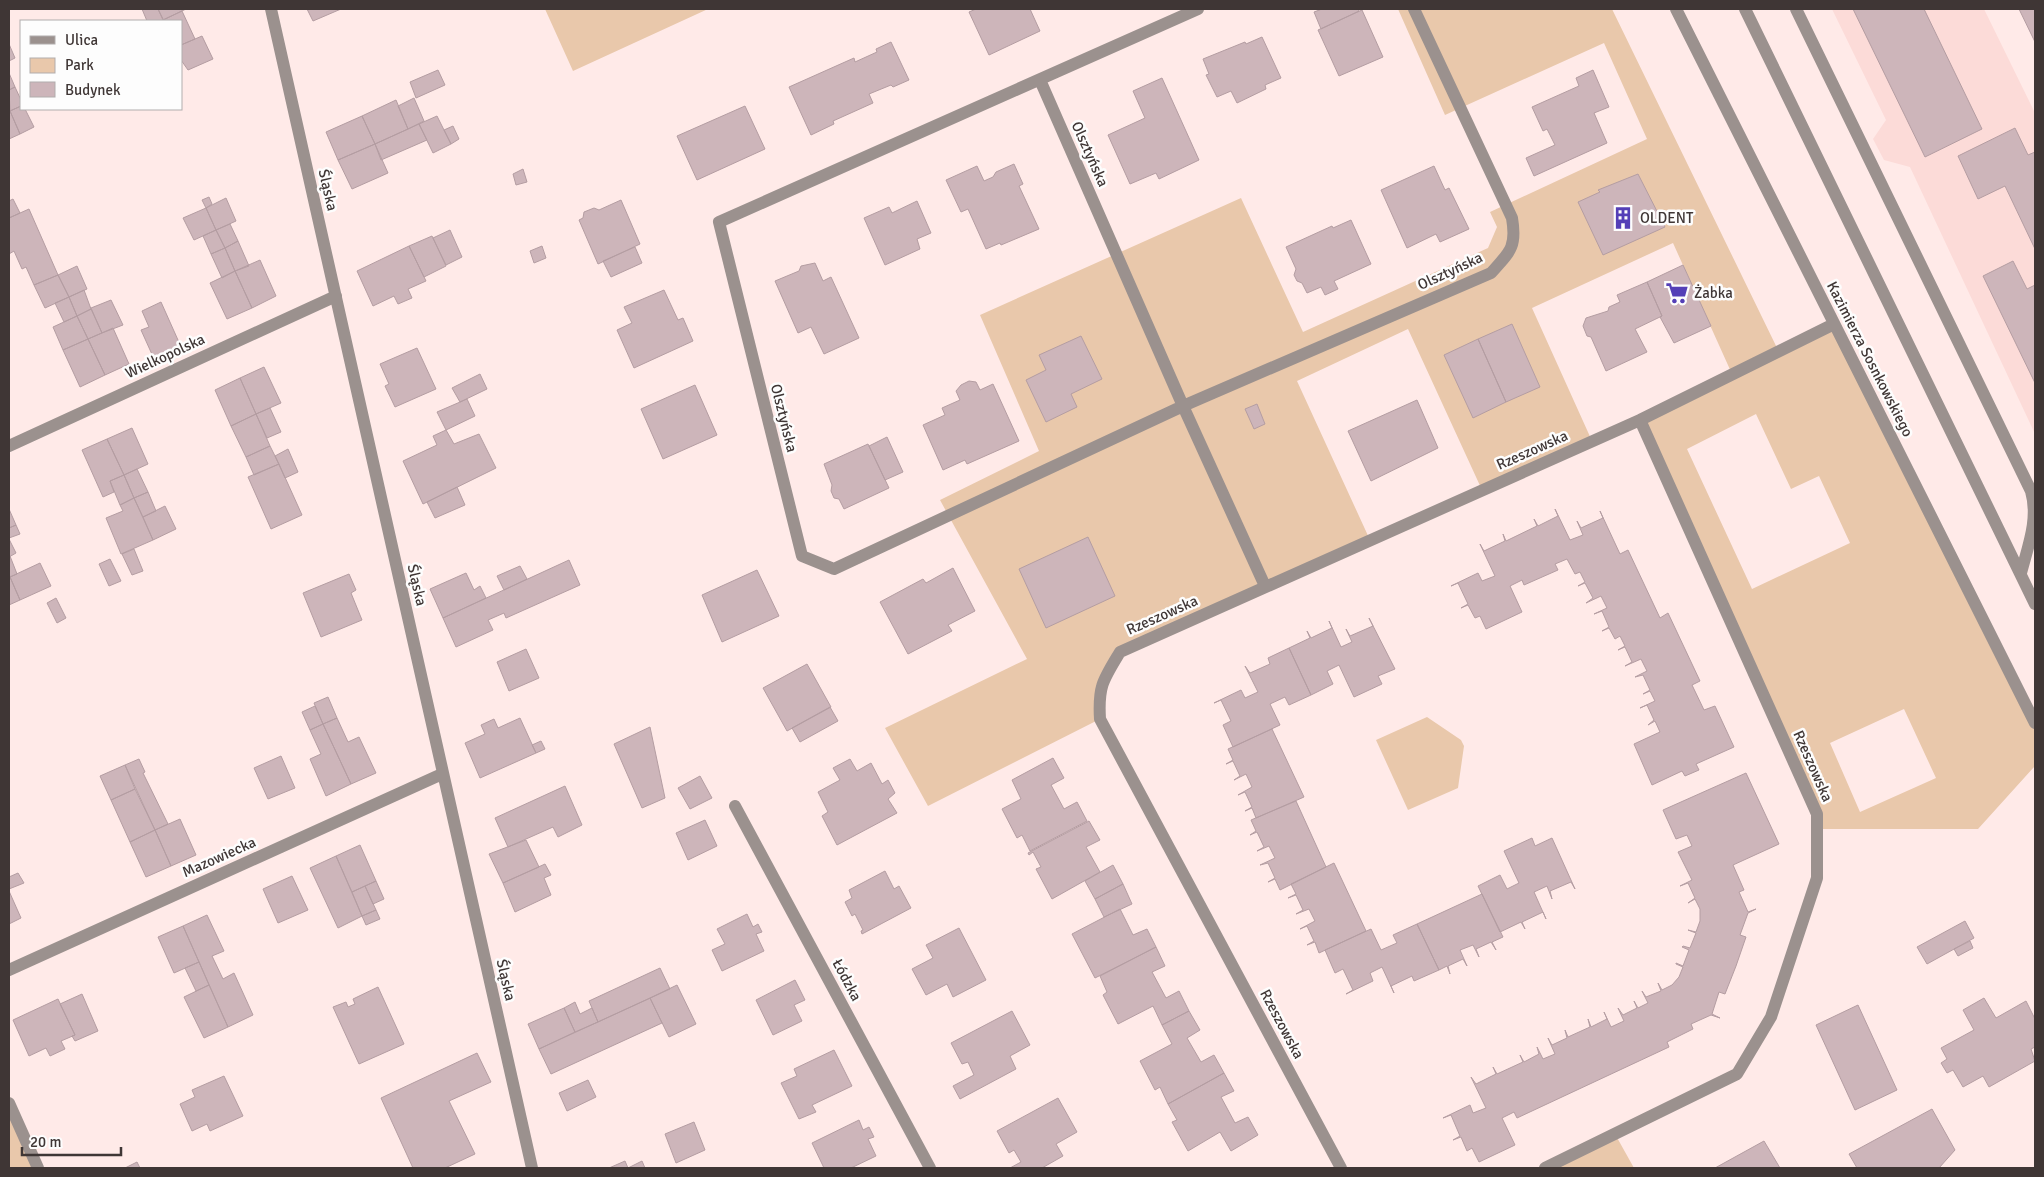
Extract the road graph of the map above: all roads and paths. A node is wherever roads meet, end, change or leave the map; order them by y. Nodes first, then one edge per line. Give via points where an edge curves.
1 (271, 9) edge
2 (1198, 9) edge
3 (1414, 9) edge
4 (1676, 9) edge
5 (1745, 9) edge
6 (1796, 9) edge
7 (1040, 80) junction
8 (336, 296) junction
9 (1834, 324) junction
10 (1183, 406) junction
11 (1640, 420) junction
12 (9, 446) edge
13 (2021, 573) junction
14 (1265, 586) junction
15 (2035, 604) edge
16 (2035, 723) edge
17 (442, 774) junction
18 (735, 806) dead end
19 (9, 970) edge
20 (9, 1103) edge
21 (38, 1168) edge
22 (532, 1168) edge
23 (930, 1168) edge
24 (1341, 1168) edge
25 (1545, 1168) edge

1 - 8 street, Śląska
2 - 7 street, Olsztyńska
3 - 10 street, Olsztyńska via 1512,218 1515,236 1509,253 1491,273
4 - 9 street, Kazimierza Sosnkowskiego
5 - 13 street
6 - 13 street via 2031,492 2035,518
7 - 10 street, Olsztyńska
7 - 10 street, Olsztyńska via 719,222 802,556 834,569
8 - 12 street, Wielkopolska
8 - 17 street, Śląska
9 - 11 street, Rzeszowska
9 - 16 street, Kazimierza Sosnkowskiego
10 - 14 street, Olsztyńska
11 - 14 street, Rzeszowska
11 - 25 street, Rzeszowska via 1817,814 1816,878 1771,1017 1737,1074
13 - 15 street
14 - 24 street, Rzeszowska via 1120,652 1105,677 1099,696 1100,719
17 - 19 street, Mazowiecka
17 - 22 street, Śląska
18 - 23 street, Łódzka
20 - 21 street

